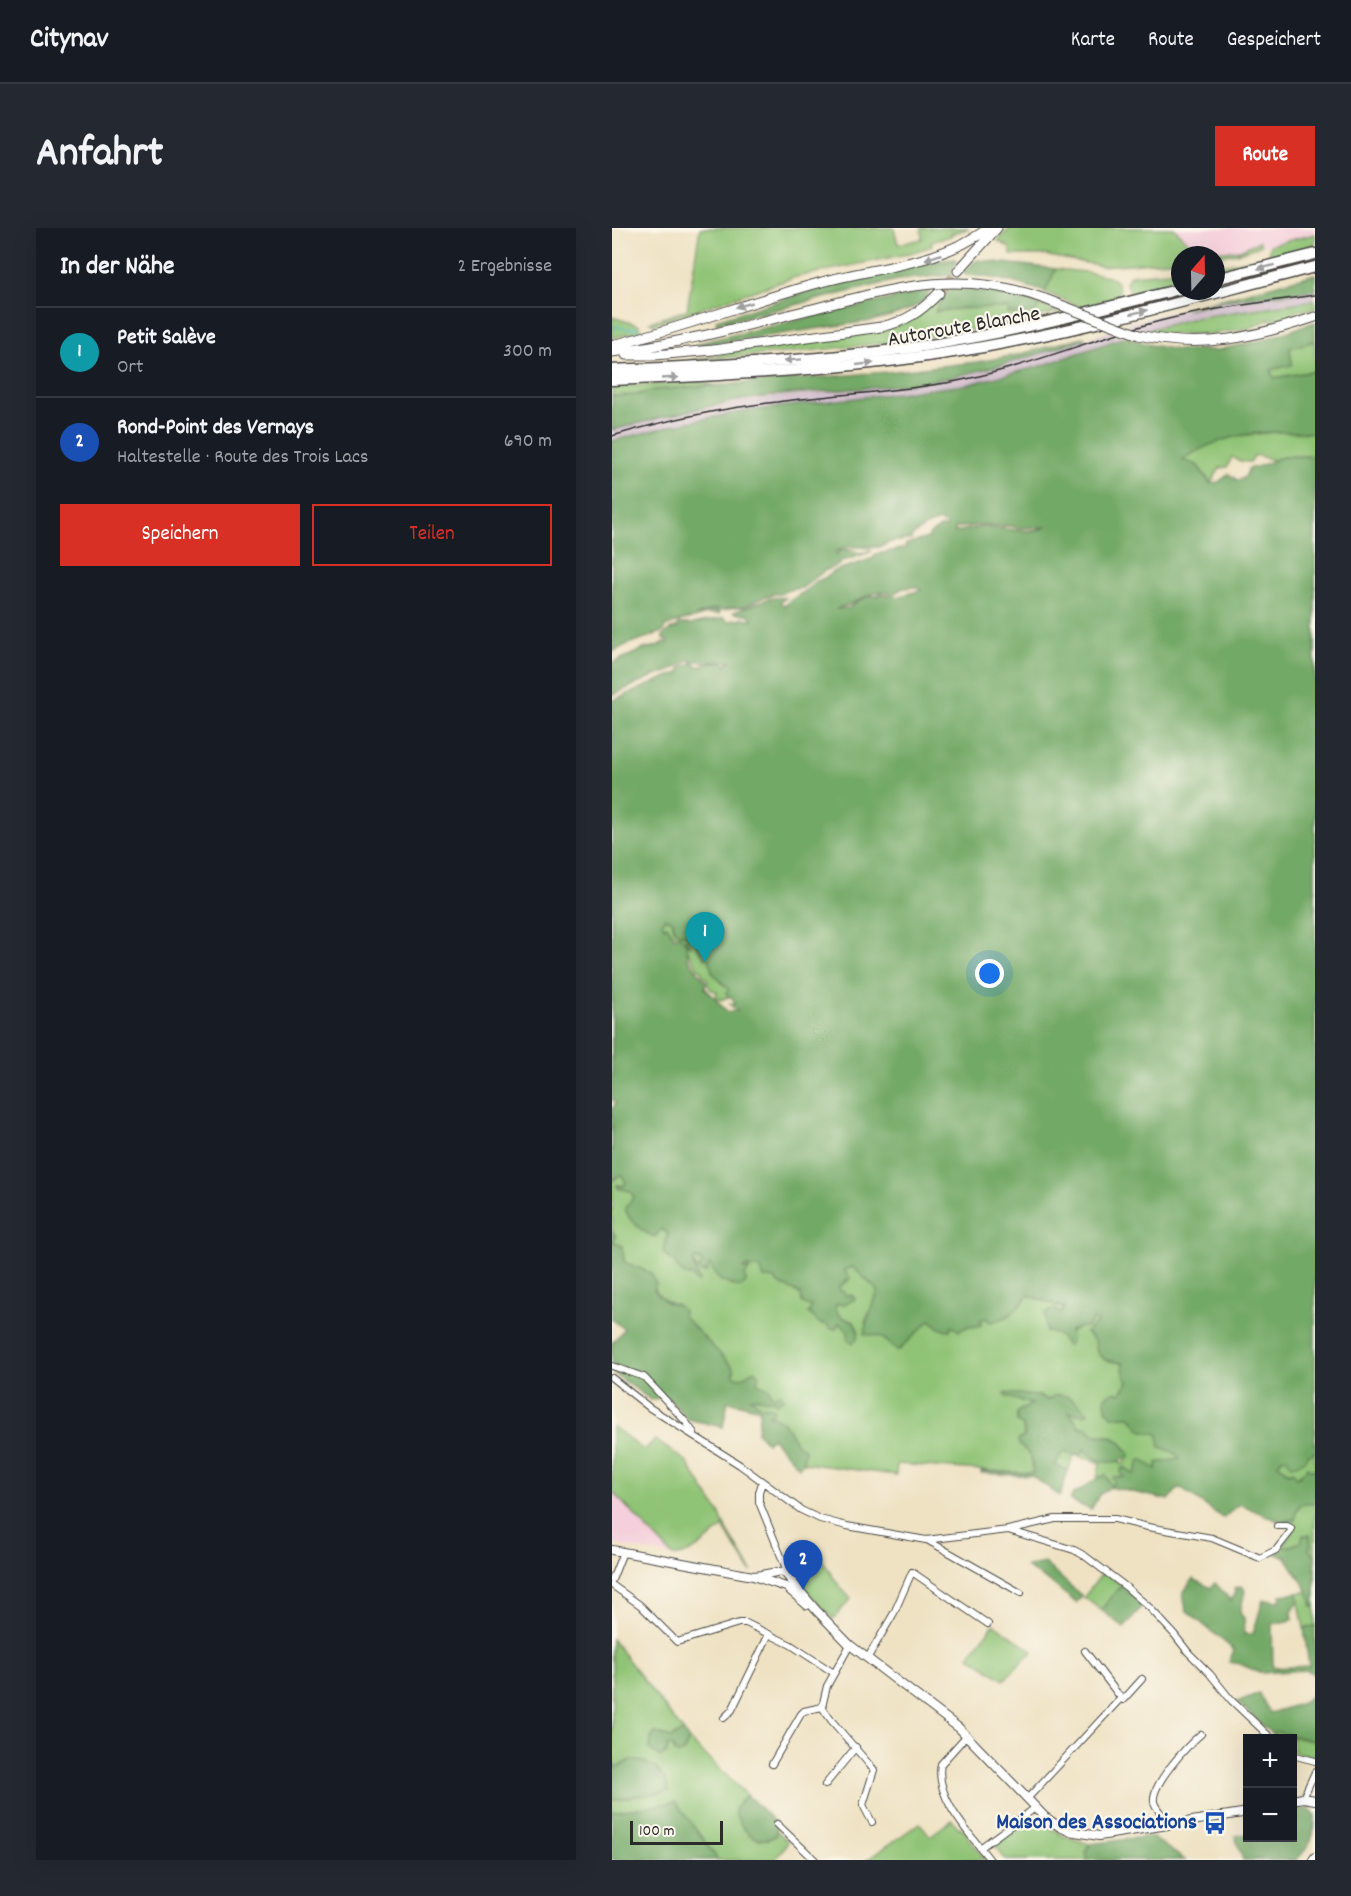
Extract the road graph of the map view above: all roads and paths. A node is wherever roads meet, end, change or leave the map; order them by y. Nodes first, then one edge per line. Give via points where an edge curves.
1 (989, 228) edge
2 (997, 228) edge
3 (1315, 254) edge
4 (1315, 267) edge
5 (958, 271) tunnel mouth
6 (1225, 277) edge
7 (1171, 291) edge
8 (939, 293) tunnel mouth
9 (1315, 316) edge
10 (612, 345) edge
11 (612, 354) edge
12 (612, 370) edge
13 (612, 380) edge
14 (612, 1366) edge
15 (612, 1378) edge
16 (696, 1436) junction
17 (762, 1483) junction
18 (1276, 1526) dead end
19 (1008, 1530) junction
20 (926, 1540) junction
21 (612, 1550) edge
22 (623, 1552) junction
23 (780, 1577) junction
24 (612, 1580) edge
25 (612, 1585) edge
26 (1020, 1593) dead end
27 (988, 1624) dead end
28 (769, 1634) junction
29 (850, 1645) junction
30 (1085, 1651) dead end
31 (867, 1659) junction
32 (834, 1673) junction
33 (1142, 1679) dead end
34 (1120, 1698) junction
35 (822, 1707) junction
36 (724, 1718) dead end
37 (1201, 1734) dead end
38 (1267, 1734) edge
39 (967, 1735) junction
40 (855, 1747) junction
41 (1297, 1756) edge
42 (1315, 1761) edge
43 (772, 1764) dead end
44 (1315, 1772) edge
45 (825, 1785) dead end
46 (1303, 1798) junction
47 (1027, 1799) junction
48 (1297, 1799) edge
49 (1315, 1800) edge
50 (1035, 1808) junction
51 (1243, 1813) edge
52 (872, 1822) dead end
53 (777, 1824) dead end
54 (1170, 1825) junction
55 (980, 1848) junction
56 (815, 1860) edge
57 (990, 1860) edge

1 -> 10 main road via 928,259 823,281
2 - 5 main road
3 -> 6 highway
13 -> 4 highway, Autoroute Blanche via 800,370 950,352 1070,329
7 -> 12 highway, Autoroute Blanche via 1037,324 915,347 799,359
8 - 11 main road via 914,315 881,327 713,350
9 - 11 main road, bridge via 1220,341 1180,341 1138,335 1022,291 953,282 923,284
14 - 16 street via 644,1377
15 - 16 street via 650,1408
16 - 17 street
17 - 20 street via 820,1519
17 - 23 street via 759,1502 785,1566
18 - 19 street via 1287,1526 1291,1532 1276,1550 1260,1558 1212,1538 1115,1519 1055,1519
19 - 20 street
19 - 38 street via 1074,1551 1100,1565 1150,1608
20 - 26 street
21 - 22 street
22 - 23 street via 753,1576
22 - 24 street
23 - 29 street via 791,1579
25 - 28 street via 640,1605 677,1642 742,1623
27 - 31 street via 912,1572 898,1606
28 - 32 street
28 - 36 street via 732,1710
29 - 31 street
29 - 32 street
30 - 34 street
31 - 39 street
32 - 35 street
33 - 34 street
34 - 47 street
35 - 40 street
35 - 43 street via 801,1714
37 - 54 street via 1189,1744 1155,1794 1155,1805
39 - 47 street
39 - 55 street via 940,1766 940,1775 957,1816
40 - 45 street
40 - 52 street via 874,1770 863,1804
41 - 42 street
44 - 46 street
46 - 48 street
46 - 49 street
47 - 50 street
50 - 54 street via 1060,1827 1086,1835 1112,1835
50 - 55 street
51 - 54 street
53 - 56 street
55 - 57 street

